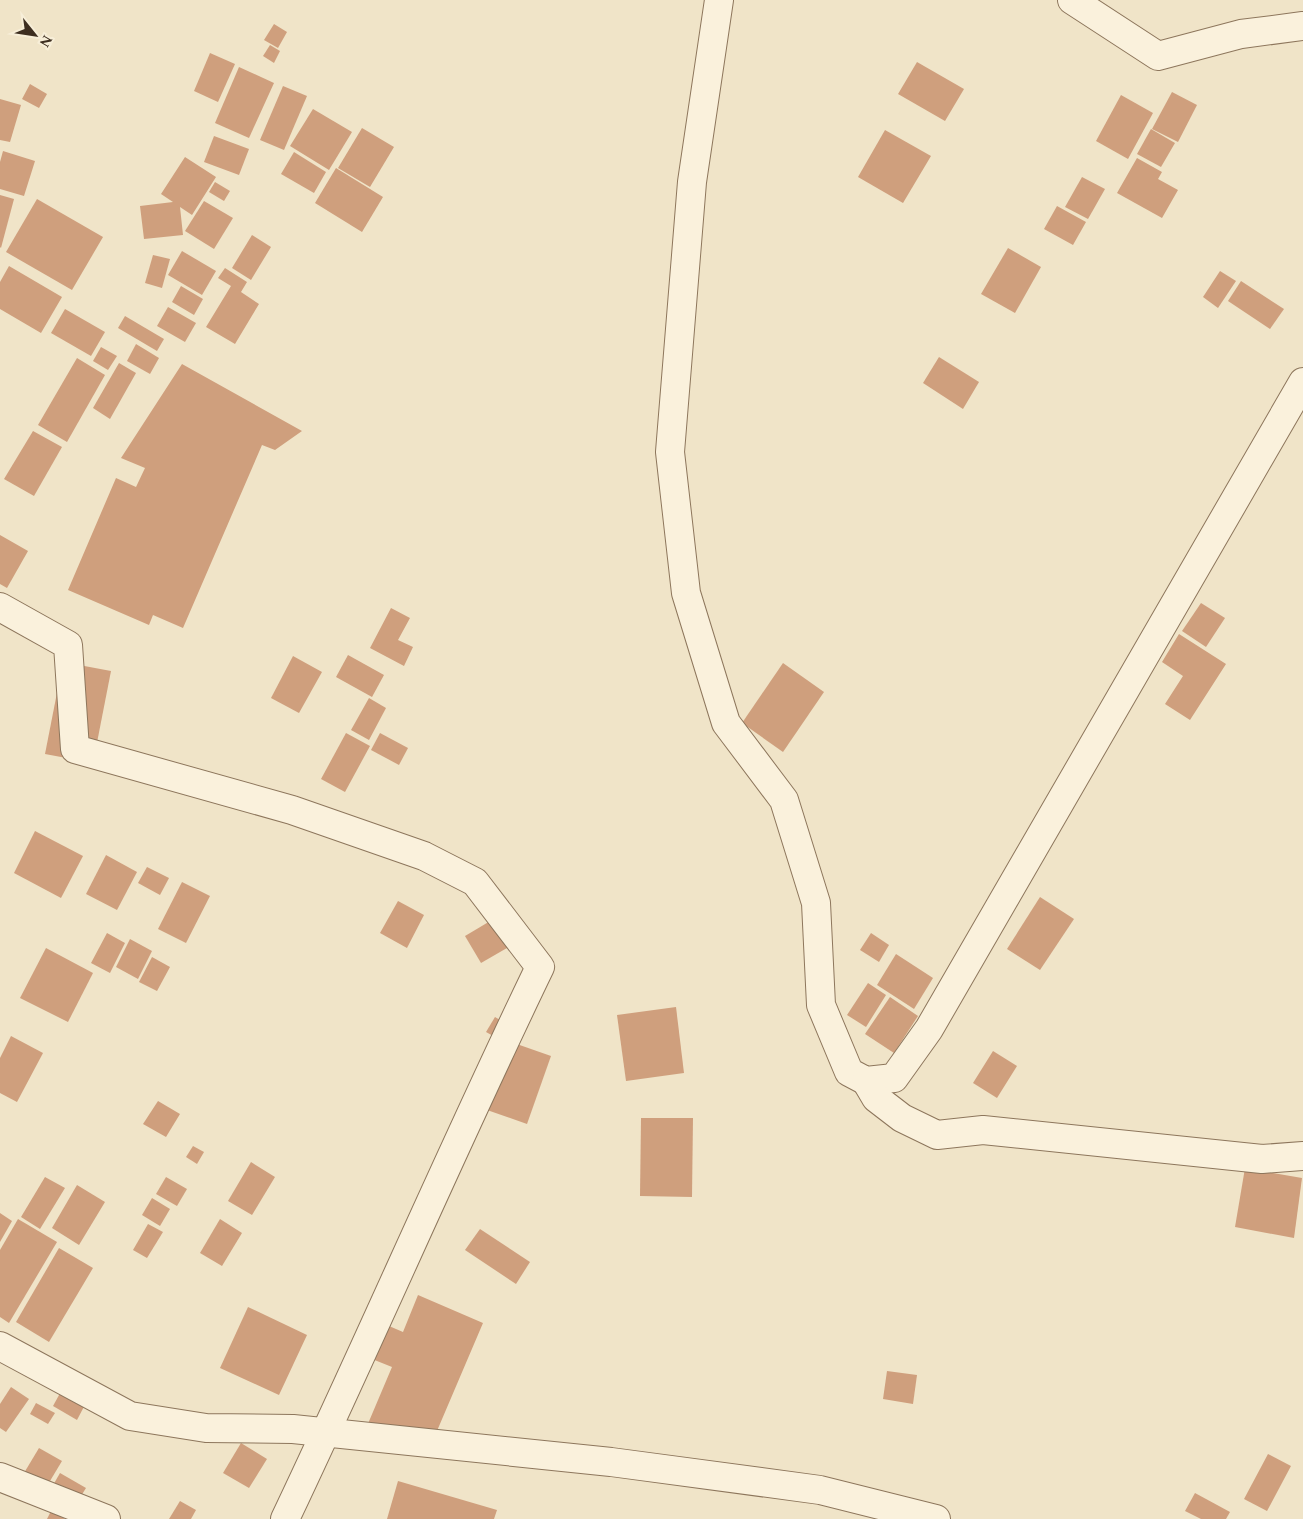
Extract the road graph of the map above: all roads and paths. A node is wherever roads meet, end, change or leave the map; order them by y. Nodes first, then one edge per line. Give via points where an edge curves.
1 (719, 0) edge
2 (1072, 0) edge
3 (1303, 26) edge
4 (1303, 382) edge
5 (0, 607) edge
6 (866, 1082) junction
7 (1303, 1156) edge
8 (0, 1346) edge
9 (326, 1432) junction
10 (0, 1478) edge
11 (106, 1519) edge
12 (285, 1519) edge
13 (936, 1519) edge

1 - 6 street via 692,182 670,452 686,593 726,723 784,800 816,902 821,1005 849,1072
2 - 3 street via 1158,56 1241,34
4 - 6 street via 929,1029 894,1078
5 - 9 street via 68,645 75,750 292,810 424,856 476,882 540,967
6 - 7 street via 876,1098 902,1118 937,1136 983,1130 1262,1159
8 - 9 street via 130,1416 206,1428
9 - 12 street
9 - 13 street via 612,1462 820,1490
10 - 11 street

